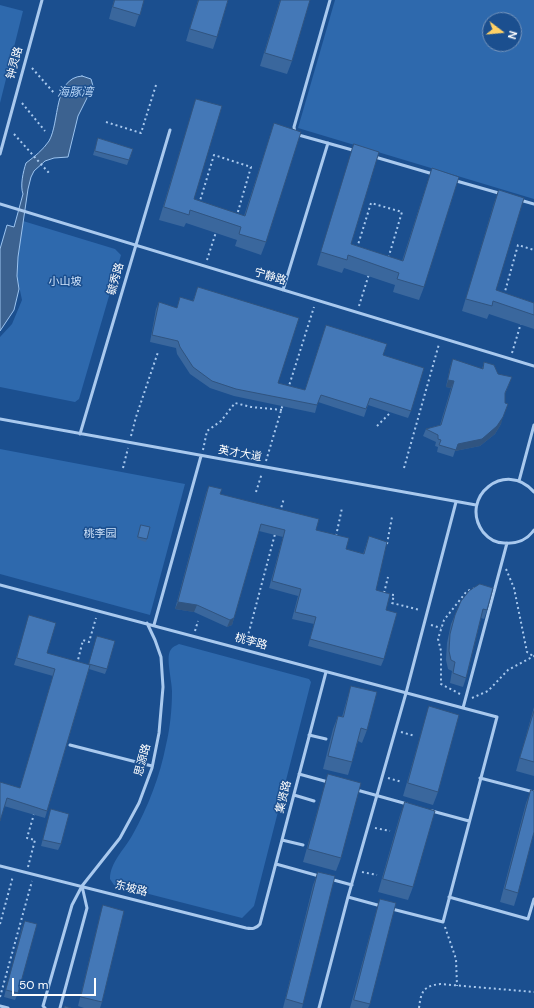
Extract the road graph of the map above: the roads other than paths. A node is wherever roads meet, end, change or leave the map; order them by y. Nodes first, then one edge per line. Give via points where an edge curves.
1 (42, 0) edge
2 (330, 0) edge
3 (170, 130) dead end
4 (328, 143) junction
5 (358, 152) edge
6 (0, 154) edge
7 (374, 157) edge
8 (435, 175) edge
9 (450, 179) edge
10 (504, 195) edge
11 (519, 199) edge
12 (0, 204) edge
13 (534, 204) edge
14 (136, 246) junction
15 (283, 290) junction
16 (534, 366) edge
17 (0, 420) edge
18 (534, 425) edge
19 (80, 434) junction
20 (202, 456) junction
21 (519, 481) junction
22 (534, 492) edge
23 (456, 502) junction
24 (476, 505) junction
25 (534, 530) edge
26 (507, 543) junction
27 (0, 585) edge
28 (147, 623) junction
29 (154, 626) junction
30 (326, 672) junction
31 (406, 693) junction
32 (463, 708) junction
33 (309, 735) junction
34 (326, 739) dead end
35 (70, 745) edge
36 (152, 766) junction
37 (299, 774) junction
38 (480, 778) junction
39 (335, 784) edge
40 (356, 790) edge
41 (534, 792) edge
42 (294, 795) junction
43 (377, 795) junction
44 (314, 801) dead end
45 (415, 806) edge
46 (430, 810) edge
47 (468, 821) junction
48 (282, 840) junction
49 (303, 845) dead end
50 (276, 864) junction
51 (0, 866) edge
52 (321, 876) edge
53 (329, 879) edge
54 (352, 885) junction
55 (82, 886) junction
56 (348, 897) junction
57 (449, 897) junction
58 (534, 898) edge
59 (257, 927) joint
60 (0, 1006) edge
61 (8, 1008) edge
62 (45, 1008) edge
63 (60, 1008) edge
64 (319, 1008) edge

1 - 6 lane, 钟灵路
2 - 4 lane via 294,127 295,134
3 - 14 lane, 毓秀路
4 - 5 lane
4 - 15 lane
7 - 8 lane
9 - 10 lane
11 - 13 lane
12 - 14 lane, 宁静路
14 - 15 lane, 宁静路
14 - 19 lane, 毓秀路
15 - 16 lane, 宁静路
17 - 19 lane, 英才大道
18 - 21 lane
19 - 20 lane, 英才大道
20 - 23 lane, 英才大道
20 - 29 lane
21 - 22 lane
21 - 24 lane via 508,479 488,486
23 - 24 lane, 英才大道
23 - 31 lane
24 - 26 lane via 476,515 484,534 493,540
25 - 26 lane via 522,541
26 - 32 lane
27 - 28 lane, 桃李路
28 - 29 lane, 桃李路
28 - 36 lane, 思源路 via 161,657 163,687 159,733
29 - 30 lane, 桃李路
30 - 31 lane, 桃李路
30 - 33 lane, 集贤路
31 - 32 lane, 桃李路
31 - 43 lane
32 - 38 lane, 桃李路 via 497,717
33 - 34 lane
33 - 37 lane, 集贤路
35 - 36 lane
36 - 55 lane, 思源路 via 139,803 120,838
37 - 39 lane
37 - 42 lane, 集贤路
38 - 41 lane
38 - 47 lane
40 - 43 lane
42 - 44 lane
42 - 48 lane, 集贤路
43 - 45 lane
43 - 54 lane
46 - 47 lane
47 - 57 lane
48 - 49 lane
48 - 50 lane, 集贤路
50 - 52 lane
50 - 59 lane, 集贤路 via 260,924
51 - 55 lane, 东坡路
53 - 54 lane
54 - 56 lane
55 - 59 lane, 东坡路 via 246,928
55 - 62 lane, 思源路 via 72,905 43,1006
55 - 63 lane via 87,908
56 - 57 lane via 443,922
56 - 64 lane
57 - 58 lane via 528,920
60 - 61 lane

